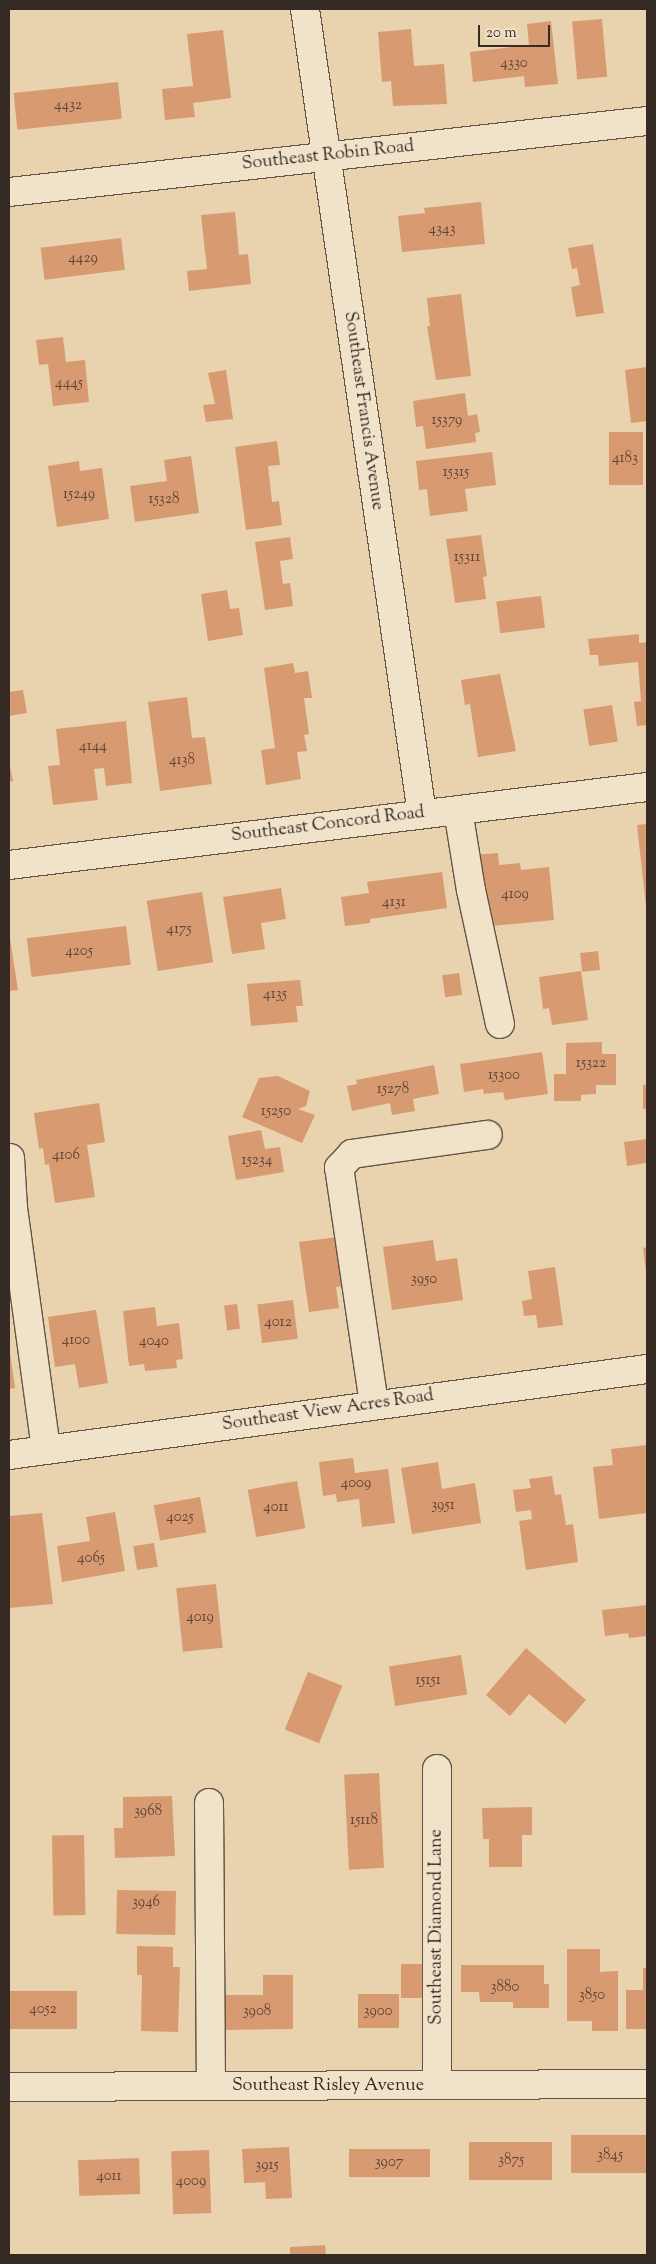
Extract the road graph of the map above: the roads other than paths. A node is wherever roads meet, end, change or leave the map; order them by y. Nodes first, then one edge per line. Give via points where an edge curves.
1 (305, 9) edge
2 (647, 121) edge
3 (326, 155) junction
4 (9, 192) edge
5 (647, 787) edge
6 (458, 810) junction
7 (422, 814) junction
8 (9, 865) edge
9 (500, 1024) dead end
10 (488, 1135) dead end
11 (10, 1158) edge
12 (647, 1369) edge
13 (374, 1404) junction
14 (46, 1449) junction
15 (9, 1454) edge
16 (437, 1769) dead end
17 (209, 1803) dead end
18 (647, 2084) edge
19 (437, 2085) junction
20 (211, 2086) junction
21 (9, 2087) edge

1 - 3 street, Southeast Francis Avenue
2 - 3 street, Southeast Robin Road
3 - 4 street, Southeast Robin Road
3 - 7 street, Southeast Francis Avenue
5 - 6 street, Southeast Concord Road
6 - 7 street, Southeast Concord Road
6 - 9 street via 471,890
7 - 8 street, Southeast Concord Road
10 - 13 street via 352,1154 339,1168
11 - 14 street via 13,1208
12 - 13 street, Southeast View Acres Road
13 - 14 street, Southeast View Acres Road
14 - 15 street, Southeast View Acres Road
16 - 19 street, Southeast Diamond Lane
17 - 20 street
18 - 19 street, Southeast Risley Avenue
19 - 20 street, Southeast Risley Avenue
20 - 21 street, Southeast Risley Avenue

